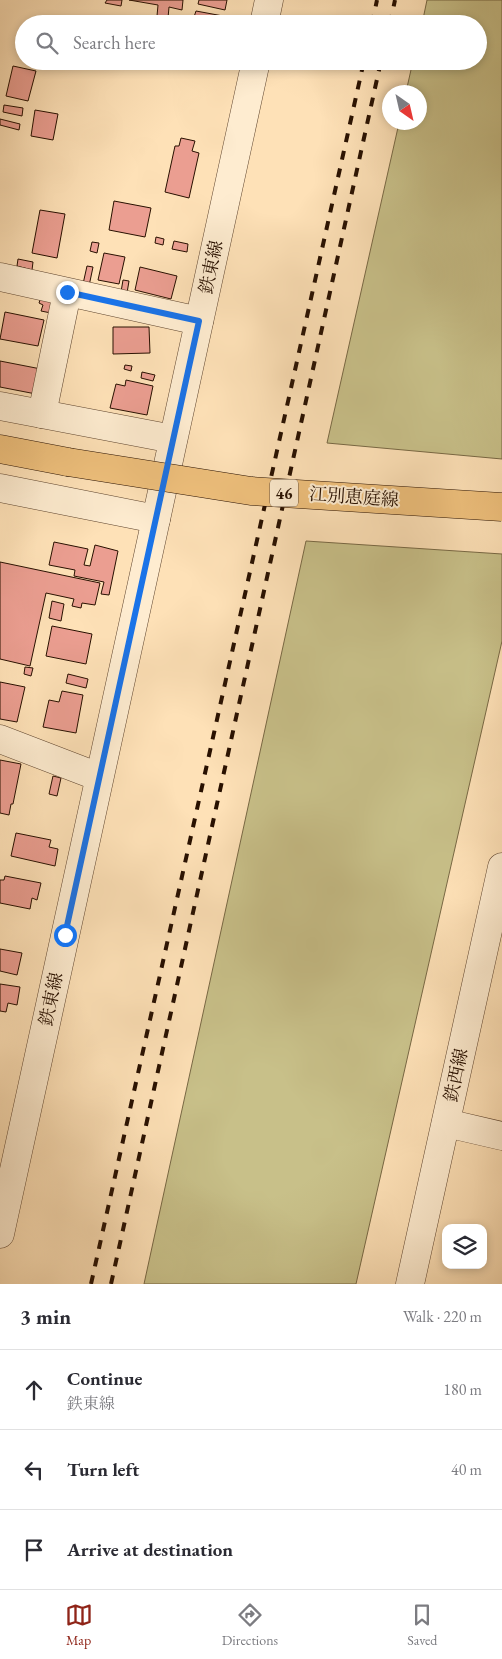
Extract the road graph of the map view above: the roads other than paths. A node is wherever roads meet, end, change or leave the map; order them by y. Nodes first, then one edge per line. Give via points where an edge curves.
1 (269, 0) edge
2 (266, 15) edge
3 (254, 70) edge
4 (0, 277) edge
5 (67, 292) junction
6 (199, 321) junction
7 (0, 406) edge
8 (42, 414) junction
9 (173, 439) junction
10 (0, 449) edge
11 (0, 488) edge
12 (502, 507) edge
13 (156, 518) junction
14 (0, 739) edge
15 (99, 777) junction
16 (502, 867) edge
17 (498, 900) edge
18 (446, 1123) junction
19 (502, 1136) edge
20 (0, 1234) edge
21 (410, 1284) edge

1 - 2 street
3 - 6 street, 鉄東線
4 - 5 street
5 - 6 street
5 - 8 street
6 - 9 street, 鉄東線
7 - 8 street
8 - 9 street
9 - 13 street, 鉄東線
10 - 12 main road, 江別恵庭線 / 46, bridge via 251,491
11 - 13 street
13 - 15 street, 鉄東線
14 - 15 street
15 - 20 street, 鉄東線
16 - 17 street, 鉄西線
17 - 18 street, 鉄西線
18 - 19 street
18 - 21 street, 鉄西線

